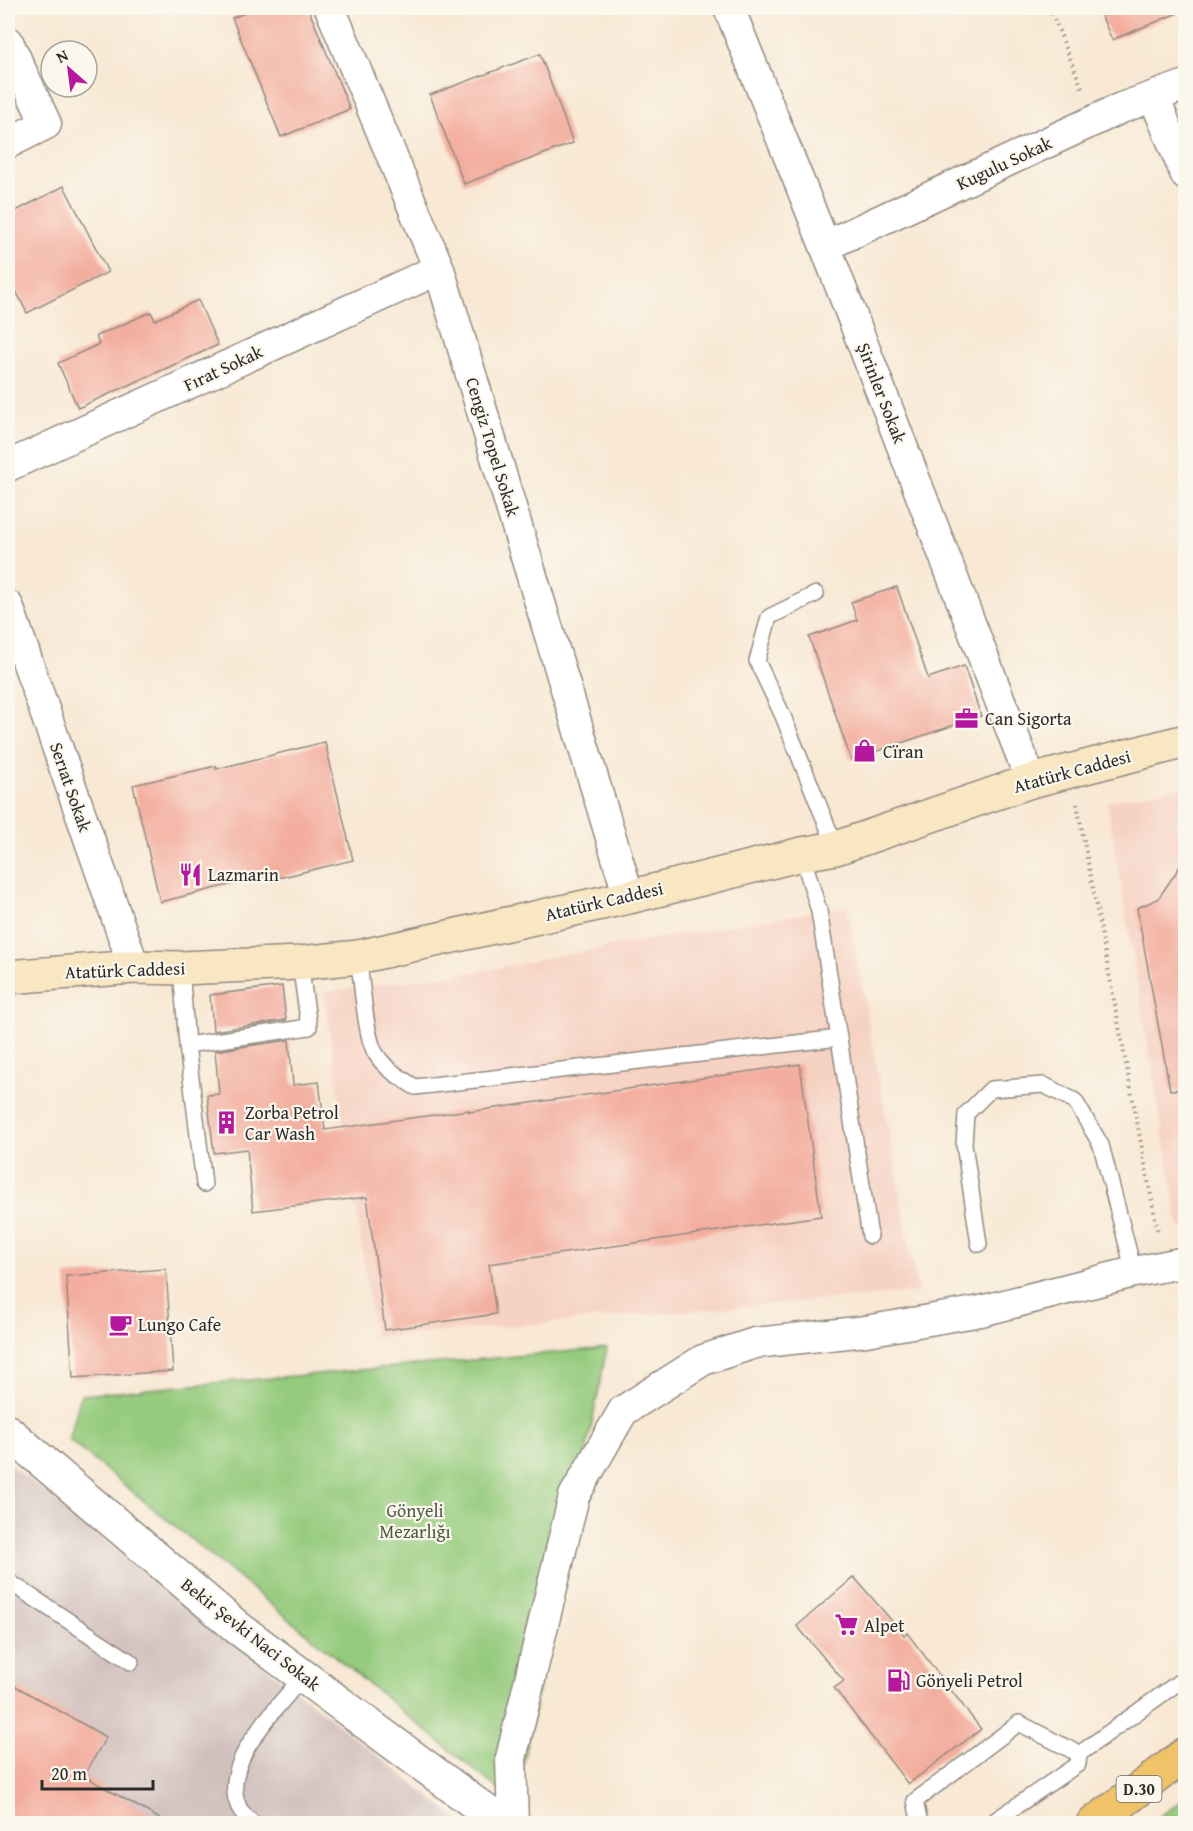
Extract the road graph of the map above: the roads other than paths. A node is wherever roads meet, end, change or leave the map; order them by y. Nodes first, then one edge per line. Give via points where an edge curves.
1 (330, 8) edge
2 (729, 8) edge
3 (8, 42) edge
4 (1185, 86) edge
5 (1154, 97) junction
6 (8, 143) edge
7 (1185, 175) edge
8 (825, 246) junction
9 (439, 269) junction
10 (8, 466) edge
11 (816, 594) dead end
12 (8, 606) edge
13 (1185, 741) edge
14 (1031, 781) junction
15 (836, 848) junction
16 (802, 854) junction
17 (629, 897) junction
18 (358, 957) junction
19 (300, 963) junction
20 (134, 967) junction
21 (181, 968) junction
22 (8, 977) edge
23 (839, 1038) junction
24 (187, 1045) junction
25 (204, 1184) dead end
26 (870, 1236) dead end
27 (979, 1244) dead end
28 (1175, 1264) edge
29 (1134, 1272) junction
30 (8, 1432) edge
31 (8, 1581) edge
32 (131, 1662) dead end
33 (303, 1676) junction
34 (1185, 1677) edge
35 (1079, 1754) junction
36 (1185, 1754) edge
37 (253, 1824) edge
38 (503, 1824) edge
39 (513, 1824) edge
40 (920, 1824) edge
41 (990, 1824) edge
42 (1093, 1824) edge

1 - 9 street, Cengiz Topel Sokak
2 - 8 street, Şirinler Sokak
3 - 6 street via 46,124
4 - 5 street, Kugulu Sokak
5 - 7 street
5 - 8 street, Kugulu Sokak via 1121,108
8 - 14 street, Şirinler Sokak
9 - 10 street, Fırat Sokak
9 - 17 street, Cengiz Topel Sokak
11 - 15 lane via 769,617 758,661
12 - 20 street, Serıat Sokak
13 - 14 main road, Atatürk Caddesi
14 - 15 main road, Atatürk Caddesi
15 - 16 main road, Atatürk Caddesi
16 - 17 main road, Atatürk Caddesi
16 - 23 lane via 819,911
17 - 18 main road, Atatürk Caddesi
18 - 19 main road, Atatürk Caddesi
18 - 23 lane via 366,1020 375,1053 394,1074 415,1087
19 - 21 main road, Atatürk Caddesi
19 - 24 lane via 309,1027
20 - 21 main road, Atatürk Caddesi
20 - 22 main road, Atatürk Caddesi
21 - 24 lane
23 - 26 lane
24 - 25 lane
27 - 29 lane via 964,1144 966,1114 991,1089 1044,1086 1075,1101 1101,1145
28 - 29 street
29 - 39 street via 981,1311 866,1331 755,1343 703,1360 623,1411 574,1496 511,1758
30 - 33 street, Bekir Şevki Naci Sokak via 238,1628
31 - 32 lane
33 - 37 lane via 245,1748 234,1785 238,1807
33 - 38 street, Bekir Şevki Naci Sokak
34 - 35 lane
35 - 40 lane via 1019,1724 915,1801
35 - 41 lane via 1078,1764
36 - 42 highway, D.30

